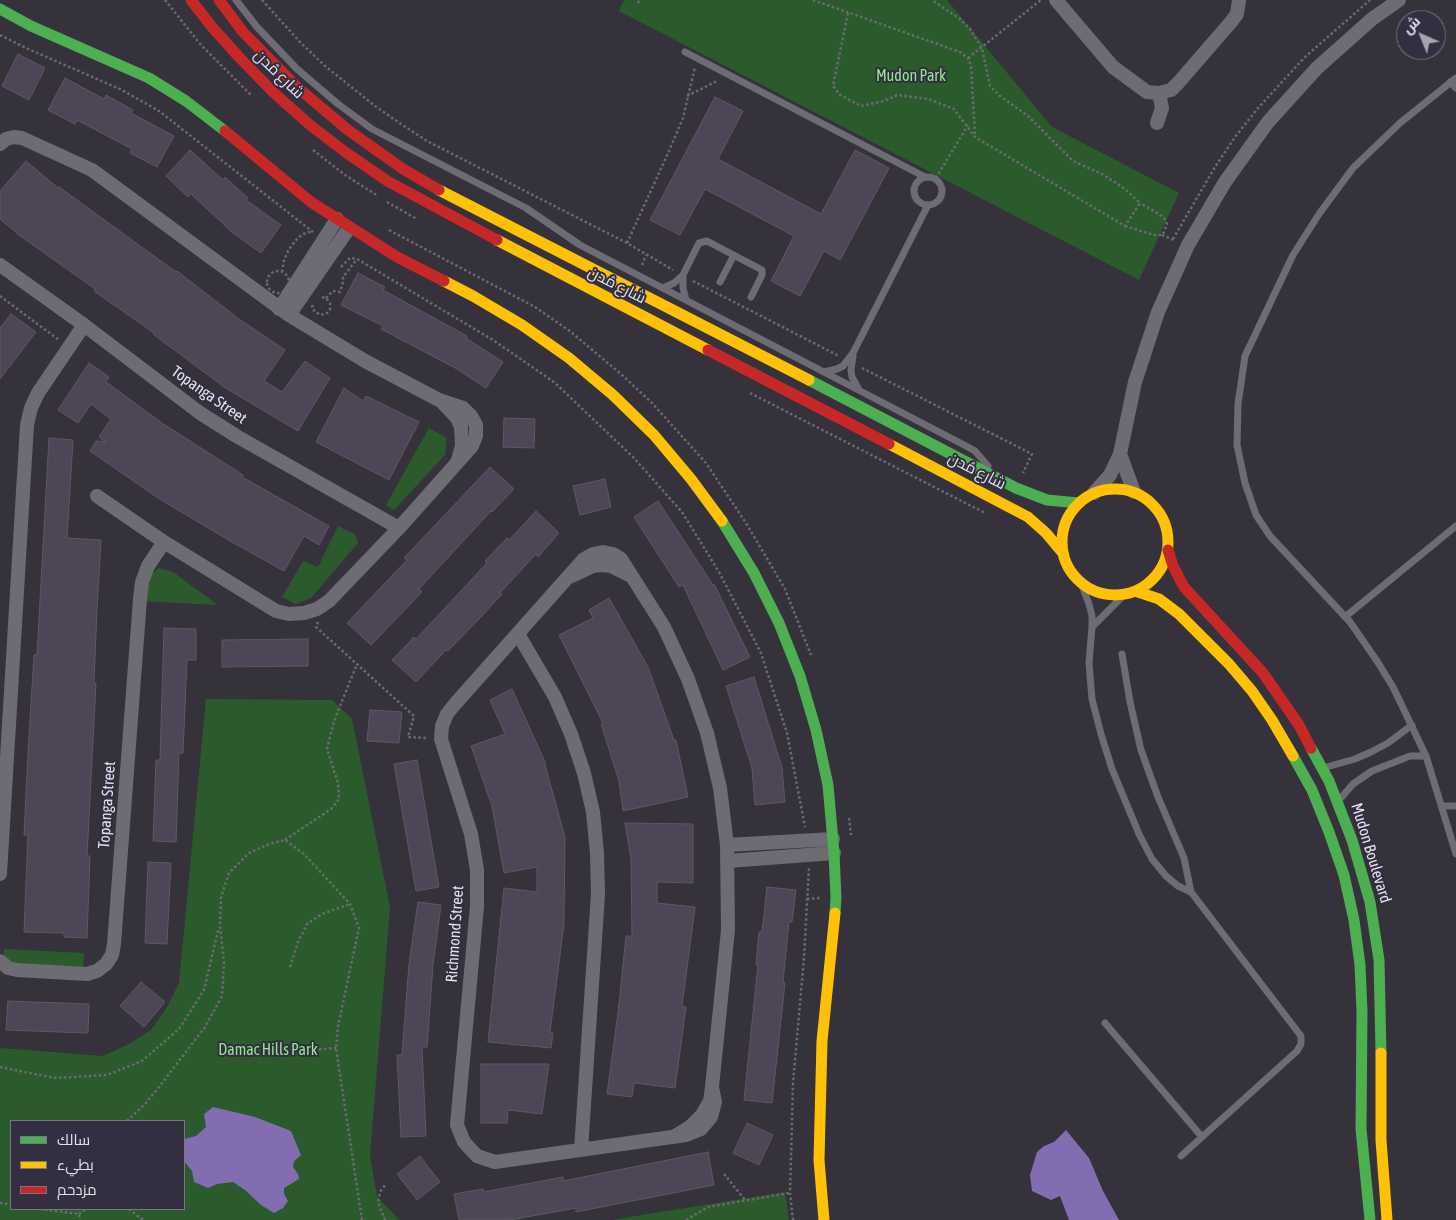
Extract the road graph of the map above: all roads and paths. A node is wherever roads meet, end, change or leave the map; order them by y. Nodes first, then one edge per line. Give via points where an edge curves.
1 (191, 0) edge
2 (218, 0) edge
3 (236, 0) edge
4 (813, 0) edge
5 (932, 0) edge
6 (1041, 0) edge
7 (1056, 0) edge
8 (1399, 0) edge
9 (1242, 1) edge
10 (0, 8) edge
11 (848, 13) junction
12 (0, 35) edge
13 (982, 48) junction
14 (685, 52) dead end
15 (968, 58) junction
16 (697, 59) junction
17 (730, 74) junction
18 (1453, 80) edge
19 (1456, 88) edge
20 (1159, 93) junction
21 (687, 96) junction
22 (1156, 123) dead end
23 (968, 125) junction
24 (975, 137) junction
25 (0, 144) edge
26 (37, 146) junction
27 (0, 152) edge
28 (926, 177) junction
29 (936, 178) junction
30 (1140, 203) junction
31 (928, 205) junction
32 (337, 219) junction
33 (1125, 226) junction
34 (349, 228) junction
35 (384, 228) dead end
36 (313, 231) junction
37 (627, 243) dead end
38 (327, 248) junction
39 (734, 255) junction
40 (350, 258) junction
41 (0, 265) edge
42 (338, 271) dead end
43 (282, 272) junction
44 (683, 275) junction
45 (720, 282) dead end
46 (663, 288) junction
47 (325, 290) dead end
48 (0, 296) edge
49 (320, 297) junction
50 (751, 297) dead end
51 (326, 298) junction
52 (686, 300) junction
53 (284, 312) junction
54 (84, 325) junction
55 (68, 348) junction
56 (853, 353) junction
57 (823, 372) junction
58 (858, 390) junction
59 (1120, 454) junction
60 (994, 477) junction
61 (1134, 492) junction
62 (1094, 493) junction
63 (97, 496) dead end
64 (1079, 503) junction
65 (1456, 526) edge
66 (399, 528) junction
67 (164, 542) junction
68 (1168, 550) junction
69 (1062, 552) junction
70 (1081, 583) junction
71 (1130, 593) junction
72 (1345, 617) junction
73 (318, 621) dead end
74 (1092, 627) junction
75 (518, 634) junction
76 (1122, 654) dead end
77 (812, 657) dead end
78 (357, 664) junction
79 (1412, 726) junction
80 (441, 739) junction
81 (1426, 756) junction
82 (1323, 768) junction
83 (1338, 801) junction
84 (1442, 806) junction
85 (1456, 806) edge
86 (849, 816) dead end
87 (833, 839) junction
88 (285, 840) junction
89 (851, 843) dead end
90 (727, 845) junction
91 (834, 854) junction
92 (1456, 854) edge
93 (728, 860) junction
94 (0, 874) edge
95 (1191, 892) junction
96 (350, 904) junction
97 (220, 925) junction
98 (0, 961) edge
99 (290, 967) dead end
100 (1105, 1023) dead end
101 (336, 1048) junction
102 (300, 1051) dead end
103 (0, 1067) edge
104 (128, 1120) edge
105 (1202, 1137) junction
106 (581, 1150) junction
107 (1181, 1156) dead end
108 (724, 1174) dead end
109 (386, 1184) dead end
110 (790, 1193) dead end
111 (746, 1200) junction
112 (48, 1210) edge
113 (85, 1210) edge
114 (130, 1210) edge
115 (79, 1214) junction
116 (80, 1220) edge
117 (142, 1220) edge
118 (362, 1220) edge
119 (385, 1220) edge
120 (686, 1220) edge
121 (824, 1220) edge
122 (1370, 1220) edge
123 (1387, 1220) edge

1 - 69 street, شارع مُدن via 273,92 333,142 389,182 1007,505 1028,517
2 - 60 street, شارع مُدن via 243,32 297,87 402,169
3 - 46 lane via 297,69 372,129 526,208 575,242
4 - 11 path
5 - 13 path via 970,28
6 - 13 path
7 - 20 street via 1112,67 1147,92
8 - 59 street via 1372,19 1317,68 1268,122 1224,182 1188,245 1158,312 1135,382
9 - 20 street via 1231,22 1179,82 1171,90
10 - 32 street via 31,26 149,78 186,101 311,202
11 - 15 path via 960,52
11 - 23 path via 833,86 840,95 861,106 898,94 928,99 954,109
12 - 36 path via 122,90 159,111
13 - 15 path
13 - 30 path via 990,86 1000,96 1028,116 1073,161 1104,175
14 - 16 lane
15 - 24 path
16 - 17 lane
16 - 21 path
17 - 21 path
17 - 28 lane
18 - 19 lane
18 - 72 lane via 1400,123 1353,168 1293,255 1245,356 1236,445 1256,515 1270,536
20 - 22 street via 1162,108
21 - 37 path via 683,118 670,151
23 - 24 path
23 - 29 path
24 - 33 path
25 - 26 street via 14,137
26 - 27 street via 19,146
26 - 53 street via 92,170
28 - 29 lane
28 - 31 lane via 920,179 914,189 918,200
29 - 31 lane via 943,192 938,201
30 - 33 path
30 - 33 path via 1164,218 1168,224 1164,232 1154,235
31 - 56 lane
32 - 34 street
32 - 38 street
34 - 38 street
34 - 87 street via 522,325 569,358 627,408 691,479 754,573 800,676 828,785
35 - 77 path via 534,307 571,332 652,403 706,463 746,524 785,589
36 - 38 path
36 - 43 path via 303,234 289,249
38 - 40 path
38 - 53 street
39 - 44 lane via 703,241
39 - 45 lane
39 - 50 lane via 762,270
40 - 42 path
40 - 51 path via 357,259 343,277 340,292 333,291
41 - 54 street, Topanga Street
43 - 43 path via 270,275 267,281 273,292 282,293 288,287 288,278
44 - 46 lane
44 - 52 lane
46 - 52 lane
47 - 49 path
48 - 55 path
49 - 51 path
49 - 51 path via 314,300 312,307 321,315 330,309
52 - 57 lane
53 - 66 street via 365,361 439,400 457,418 461,426 462,446 457,462
54 - 55 street
54 - 66 street, Topanga Street via 215,423
55 - 94 street via 38,392 27,425
56 - 57 lane via 843,366
56 - 58 lane via 851,370
57 - 58 lane
58 - 60 lane via 975,451
59 - 61 street
59 - 62 street via 1110,475
60 - 64 street, شارع مُدن via 1047,500
61 - 62 street via 1114,489
61 - 68 street via 1150,501 1161,515 1168,532
62 - 64 street
63 - 67 street
64 - 69 street via 1068,517 1062,534
65 - 72 lane
66 - 67 street via 329,601 304,614 276,610
67 - 98 street, Topanga Street via 142,582 112,955 97,971 87,974 17,970
68 - 71 street via 1161,568 1150,582
68 - 82 street, Mudon Boulevard via 1184,586 1263,673 1299,725
69 - 70 street via 1069,569
70 - 71 street via 1109,595
70 - 74 lane via 1089,604
71 - 74 lane
71 - 122 street, Mudon Boulevard via 1159,599 1179,614 1252,691 1290,750 1330,832 1344,875 1360,965 1361,1129
72 - 79 lane via 1393,687
73 - 78 path via 316,627
74 - 95 lane via 1089,663 1092,699 1115,778 1152,859 1166,876
75 - 80 street, Richmond Street via 447,714
75 - 90 street, Richmond Street via 584,559 603,552 621,559 664,627 688,679 707,733 720,788
75 - 106 street via 571,734 593,812 598,894
76 - 95 lane via 1141,750 1184,858
78 - 80 path via 414,716 408,737
78 - 88 path via 327,748 338,783 339,799 331,809
79 - 81 lane
79 - 82 lane via 1371,752
80 - 106 street, Richmond Street via 471,834 477,870 477,906 457,1125 464,1142 477,1156 495,1162
81 - 83 lane via 1410,756 1372,770
81 - 84 lane
82 - 83 street, Mudon Boulevard
83 - 123 street, Mudon Boulevard via 1370,902 1379,960 1381,1140
84 - 85 lane
84 - 92 lane
86 - 89 path
87 - 90 street
87 - 91 street
88 - 96 path via 304,854
88 - 97 path via 249,853 229,873 221,897
90 - 93 street, Richmond Street
91 - 93 street
91 - 121 street via 836,898 822,1041 820,1101 819,1160
93 - 106 street, Richmond Street via 728,930 710,1101 702,1116 675,1136
95 - 105 lane via 1301,1036 1297,1050
96 - 99 path via 322,914 307,924
96 - 101 path via 359,928
97 - 103 path via 204,990 178,1029 142,1061 108,1075 55,1078
97 - 104 path via 224,963 222,996 205,1027 162,1084
100 - 105 lane
101 - 102 path
101 - 118 path
105 - 107 lane
108 - 111 path
109 - 119 path via 378,1202
110 - 111 path
111 - 120 path via 708,1207
112 - 115 path
113 - 115 path
114 - 117 path
115 - 116 path

